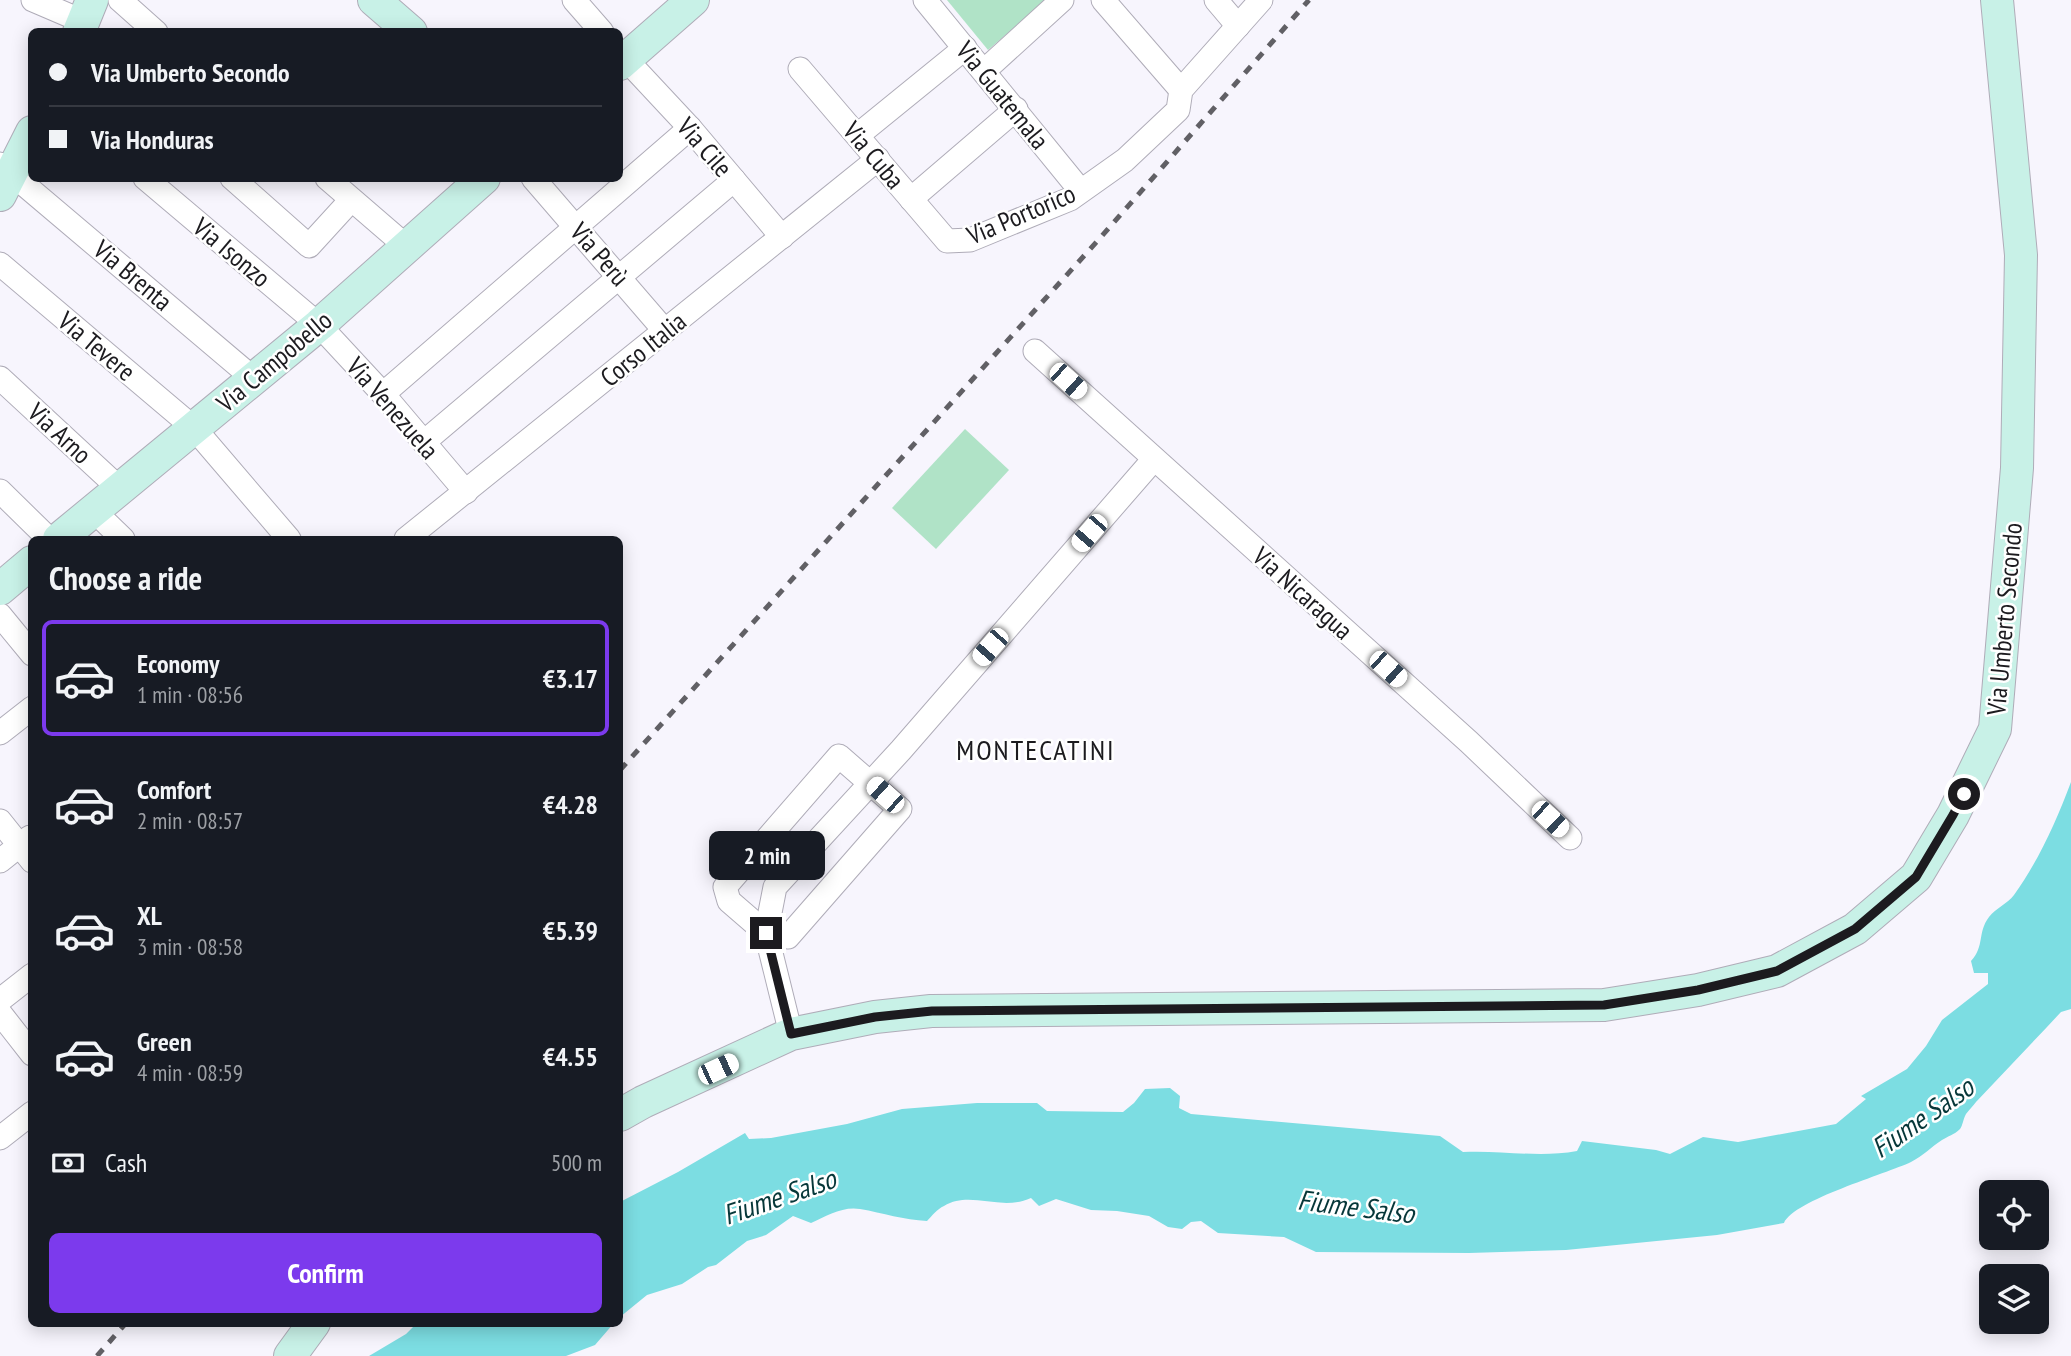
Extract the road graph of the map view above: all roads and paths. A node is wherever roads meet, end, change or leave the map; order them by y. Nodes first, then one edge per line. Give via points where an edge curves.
1 (33, 0) edge
2 (120, 0) edge
3 (374, 0) edge
4 (574, 0) edge
5 (693, 0) edge
6 (925, 0) edge
7 (1062, 0) edge
8 (1103, 0) edge
9 (1216, 0) edge
10 (1261, 0) edge
11 (1997, 0) edge
12 (85, 18) edge
13 (1238, 26) junction
14 (152, 28) edge
15 (406, 28) edge
16 (598, 28) edge
17 (965, 48) junction
18 (623, 57) edge
19 (623, 61) edge
20 (800, 69) dead end
21 (984, 71) junction
22 (1181, 90) junction
23 (1016, 109) junction
24 (690, 128) junction
25 (858, 135) junction
26 (28, 138) edge
27 (878, 159) junction
28 (4, 177) edge
29 (734, 180) junction
30 (150, 182) edge
31 (237, 182) edge
32 (332, 182) edge
33 (480, 182) edge
34 (537, 182) edge
35 (1080, 190) junction
36 (911, 199) junction
37 (352, 200) junction
38 (576, 226) junction
39 (782, 237) junction
40 (947, 241) joint
41 (407, 247) junction
42 (0, 264) edge
43 (620, 277) junction
44 (319, 325) junction
45 (665, 331) junction
46 (1035, 351) dead end
47 (0, 378) edge
48 (254, 379) junction
49 (383, 394) junction
50 (194, 428) junction
51 (424, 443) junction
52 (1154, 459) junction
53 (120, 489) junction
54 (0, 491) edge
55 (466, 492) junction
56 (93, 510) junction
57 (46, 536) edge
58 (63, 536) edge
59 (119, 536) edge
60 (286, 536) edge
61 (410, 536) edge
62 (28, 565) edge
63 (0, 589) edge
64 (0, 615) edge
65 (28, 649) edge
66 (28, 711) edge
67 (0, 733) edge
68 (871, 782) junction
69 (0, 821) edge
70 (1570, 838) dead end
71 (27, 848) edge
72 (0, 861) edge
73 (766, 933) junction
74 (28, 978) edge
75 (0, 1000) edge
76 (0, 1013) edge
77 (791, 1034) junction
78 (28, 1049) edge
79 (623, 1113) edge
80 (28, 1116) edge
81 (0, 1138) edge
82 (311, 1327) edge
83 (290, 1356) edge

1 - 12 street
2 - 14 street
3 - 15 main road
4 - 16 street
5 - 18 main road
6 - 17 street, Via Guatemala
7 - 21 street
8 - 22 street
9 - 13 street
10 - 13 street, Via Portorico
11 - 77 main road, Via Umberto Secondo via 2021,256 2017,468 1995,729 1916,877 1855,929 1777,971 1604,1005 932,1011
13 - 22 street, Via Portorico
17 - 21 street, Via Guatemala
17 - 25 street
19 - 24 street, Via Cile
20 - 25 street, Via Cuba
21 - 23 street, Via Guatemala
22 - 35 street, Via Portorico via 1178,110 1125,160
23 - 35 street, Via Guatemala
23 - 36 street
24 - 29 street, Via Cile
24 - 38 street
25 - 27 street, Via Cuba
26 - 28 main road
27 - 36 street, Via Cuba
27 - 39 street, Corso Italia
28 - 48 street, Via Brenta
29 - 39 street, Via Cile
29 - 43 street
30 - 44 street, Via Isonzo
31 - 37 street via 309,246
32 - 37 street
33 - 41 main road, Via Campobello
34 - 38 street, Via Perù
35 - 40 street, Via Portorico via 1070,199 970,240
36 - 40 street, Via Cuba
37 - 41 street
38 - 43 street, Via Perù
38 - 49 street
39 - 45 street, Corso Italia
41 - 44 main road, Via Campobello
42 - 50 street, Via Tevere
43 - 45 street, Via Perù
43 - 51 street
44 - 48 main road, Via Campobello
44 - 49 street, Via Venezuela
45 - 55 street, Corso Italia
46 - 52 street, Via Nicaragua
47 - 53 street, Via Arno
48 - 50 main road, Via Campobello
49 - 51 street, Via Venezuela
50 - 53 main road, Via Campobello
50 - 60 street, Via Tevere
51 - 55 street, Via Venezuela
52 - 68 street
52 - 70 street, Via Nicaragua
53 - 56 main road, Via Campobello
54 - 57 street
55 - 61 street, Corso Italia
56 - 58 main road, Via Campobello
56 - 59 street
62 - 63 main road
64 - 65 street
66 - 67 street
68 - 73 street via 775,887
68 - 73 street via 900,808 788,937
68 - 73 street via 839,756 725,887 729,901
69 - 71 street
71 - 72 street
73 - 77 street
74 - 75 street
76 - 78 street
77 - 79 main road, Via Umberto Secondo
80 - 81 street
82 - 83 main road

